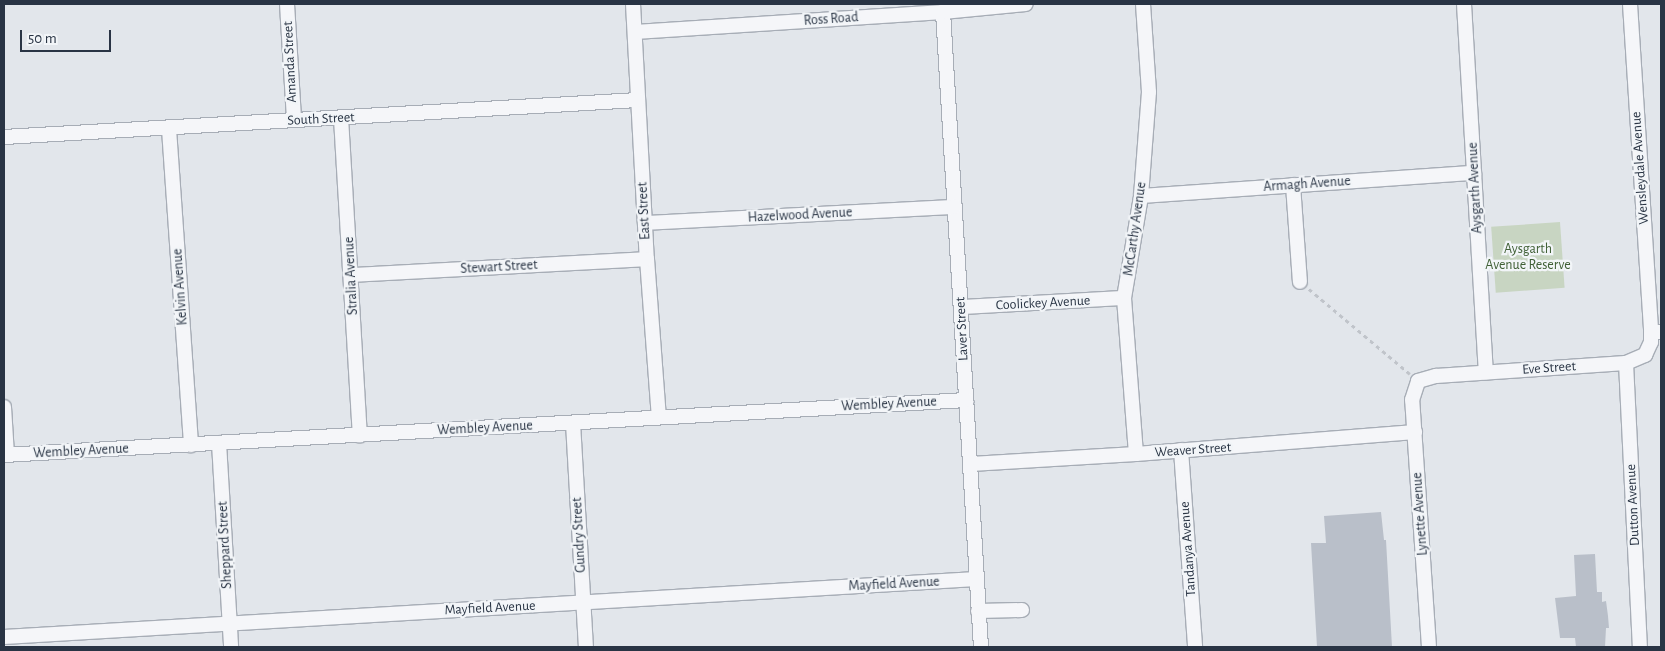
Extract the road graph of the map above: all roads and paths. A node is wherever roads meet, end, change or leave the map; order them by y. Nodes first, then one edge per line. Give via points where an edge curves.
1 (287, 4) edge
2 (633, 4) edge
3 (1026, 4) edge
4 (1143, 4) edge
5 (1464, 4) edge
6 (1630, 4) edge
7 (943, 12) junction
8 (635, 32) junction
9 (638, 100) junction
10 (341, 118) junction
11 (294, 120) junction
12 (169, 129) junction
13 (4, 137) edge
14 (1474, 173) junction
15 (1293, 185) junction
16 (1141, 196) junction
17 (955, 207) junction
18 (645, 223) junction
19 (647, 259) junction
20 (352, 275) junction
21 (1300, 282) joint
22 (1124, 298) junction
23 (961, 307) junction
24 (1656, 332) edge
25 (1626, 363) junction
26 (1486, 372) junction
27 (1418, 381) junction
28 (966, 400) junction
29 (4, 406) edge
30 (658, 418) junction
31 (573, 422) junction
32 (1414, 432) junction
33 (360, 435) junction
34 (219, 443) junction
35 (191, 445) junction
36 (1181, 450) junction
37 (1136, 454) junction
38 (5, 455) edge
39 (971, 464) junction
40 (976, 579) junction
41 (583, 603) junction
42 (1022, 610) dead end
43 (978, 611) junction
44 (230, 624) junction
45 (4, 637) edge
46 (231, 647) edge
47 (586, 647) edge
48 (980, 647) edge
49 (1196, 647) edge
50 (1429, 647) edge
51 (1640, 647) edge

1 - 11 street, Amanda Street
2 - 8 street, East Street
3 - 7 street, Ross Road
4 - 16 street, McCarthy Avenue via 1149,92
5 - 14 street, Aysgarth Avenue
6 - 24 street, Wensleydale Avenue
7 - 8 street, Ross Road
7 - 17 street, Laver Street
8 - 9 street, East Street
9 - 10 street, South Street
9 - 18 street, East Street
10 - 11 street, South Street
10 - 20 street, Stralia Avenue
11 - 12 street, South Street
12 - 13 street, South Street
12 - 35 street, Kelvin Avenue
14 - 15 street, Armagh Avenue
14 - 26 street, Aysgarth Avenue
15 - 16 street, Armagh Avenue
15 - 21 street
16 - 22 street, McCarthy Avenue
17 - 18 street, Hazelwood Avenue
17 - 23 street, Laver Street
18 - 19 street, East Street
19 - 20 street, Stewart Street
19 - 30 street, East Street
20 - 33 street, Stralia Avenue
21 - 27 path
22 - 23 street, Coolickey Avenue
22 - 37 street, McCarthy Avenue
23 - 28 street, Laver Street
24 - 25 street, Eve Street via 1645,355
25 - 26 street, Eve Street
25 - 51 street, Dutton Avenue
26 - 27 street, Eve Street via 1436,376
27 - 32 street, Lynette Avenue via 1412,400
28 - 30 street, Wembley Avenue
28 - 39 street, Laver Street
29 - 38 street
30 - 31 street, Wembley Avenue
31 - 33 street, Wembley Avenue
31 - 41 street, Gundry Street
32 - 36 street, Weaver Street
32 - 50 street, Lynette Avenue
33 - 34 street, Wembley Avenue
34 - 35 street, Wembley Avenue
34 - 44 street, Sheppard Street
35 - 38 street, Wembley Avenue
36 - 37 street, Weaver Street
36 - 49 street, Tandanya Avenue
37 - 39 street, Weaver Street
39 - 40 street, Laver Street
40 - 41 street, Mayfield Avenue
40 - 43 street, Laver Street
41 - 44 street, Mayfield Avenue
41 - 47 street, Gundry Street
42 - 43 street
43 - 48 street, Laver Street
44 - 45 street, Mayfield Avenue
44 - 46 street, Sheppard Street

